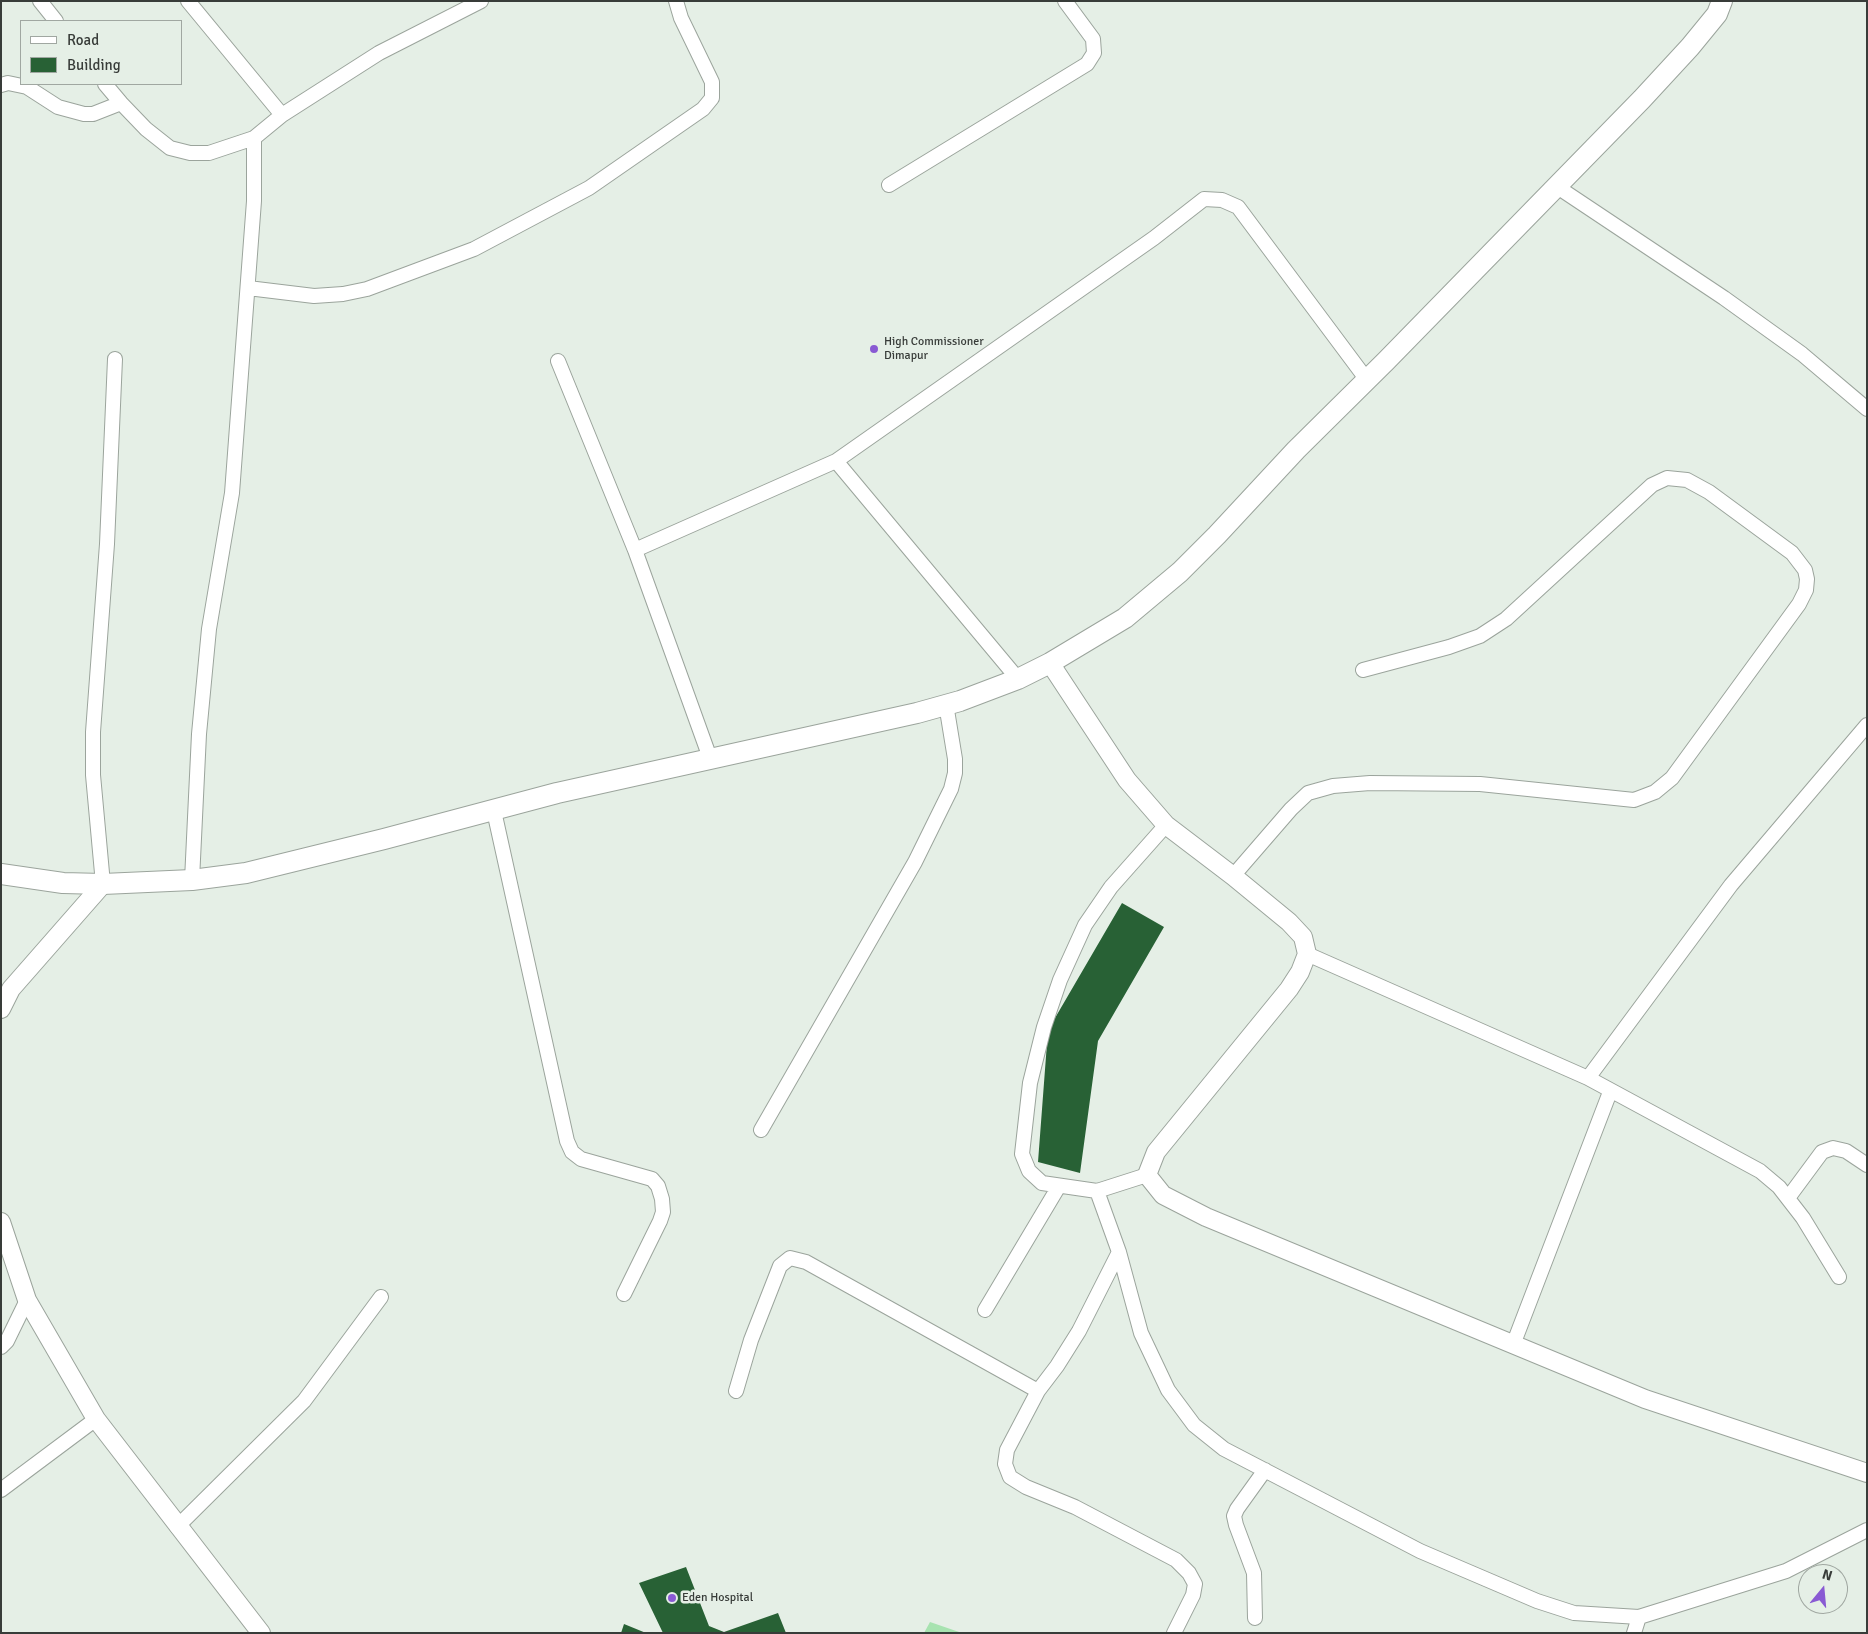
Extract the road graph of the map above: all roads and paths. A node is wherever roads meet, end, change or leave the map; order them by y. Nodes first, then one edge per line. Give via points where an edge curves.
1 (40, 1) edge
2 (188, 1) edge
3 (481, 1) edge
4 (676, 1) edge
5 (1064, 1) edge
6 (1723, 5) edge
7 (55, 20) edge
8 (1, 85) edge
9 (106, 85) edge
10 (121, 103) junction
11 (282, 114) junction
12 (254, 138) junction
13 (889, 185) dead end
14 (1556, 186) junction
15 (248, 288) junction
16 (114, 359) dead end
17 (558, 361) dead end
18 (1367, 380) junction
19 (1867, 409) edge
20 (836, 461) junction
21 (636, 550) junction
22 (1050, 663) junction
23 (1363, 670) dead end
24 (1018, 678) junction
25 (946, 704) junction
26 (1867, 725) edge
27 (710, 758) junction
28 (494, 810) junction
29 (1166, 825) junction
30 (1, 874) edge
31 (1233, 876) junction
32 (192, 880) junction
33 (103, 884) junction
34 (1307, 954) junction
35 (1, 1009) edge
36 (1588, 1078) junction
37 (1610, 1092) junction
38 (761, 1130) dead end
39 (1867, 1166) edge
40 (1147, 1175) junction
41 (1058, 1186) junction
42 (1097, 1192) junction
43 (1788, 1198) junction
44 (1, 1222) edge
45 (1119, 1252) junction
46 (1839, 1277) dead end
47 (624, 1294) dead end
48 (381, 1297) dead end
49 (27, 1300) junction
50 (985, 1310) dead end
51 (1513, 1345) junction
52 (1, 1347) edge
53 (736, 1391) dead end
54 (1038, 1391) junction
55 (96, 1419) junction
56 (1864, 1469) edge
57 (1265, 1470) junction
58 (1, 1490) edge
59 (177, 1527) junction
60 (1867, 1530) edge
61 (1639, 1617) junction
62 (1255, 1618) dead end
63 (261, 1633) edge
64 (1174, 1633) edge
65 (1634, 1633) edge

1 - 7 street
2 - 11 street
3 - 11 street via 380,54
4 - 15 street via 712,82 712,98 703,109 589,188 474,249 367,289 314,296
5 - 13 street via 1093,39 1094,54 1088,64
6 - 14 main road via 1690,47
8 - 10 street via 27,87 58,107 84,114 94,114
9 - 10 street
10 - 12 street via 170,148 209,153
11 - 12 street
12 - 15 street via 254,201
14 - 18 main road
14 - 19 street via 1724,298 1802,354
15 - 32 street via 232,493 206,658
16 - 33 street via 107,544 93,732 93,775
17 - 21 street
18 - 20 street via 1238,207 1222,200 1204,199 1154,238
18 - 22 main road via 1173,578 1125,618
20 - 21 street
20 - 24 street
21 - 27 street
22 - 24 main road
22 - 29 street via 1127,780
23 - 31 street via 1480,636 1506,619 1652,485 1667,478 1687,480 1709,492 1792,553 1805,570 1806,590 1799,604 1672,778 1655,792 1634,800 1480,784 1333,786 1308,793 1291,808
24 - 25 main road
25 - 27 main road
25 - 38 street via 955,759 951,789 915,862
26 - 36 street via 1731,886
27 - 28 main road
28 - 32 main road via 246,873
28 - 47 street via 566,1141 581,1159 652,1179 662,1198 660,1221
29 - 31 street
29 - 41 street via 1111,887 1085,925 1060,980 1044,1027 1030,1083 1022,1154 1029,1171 1042,1183
30 - 33 main road via 63,883
31 - 34 street via 1289,922 1302,937
32 - 33 main road
33 - 35 street via 11,989
34 - 36 street
34 - 40 street via 1288,989 1156,1152
36 - 37 street
37 - 43 street via 1760,1172
37 - 51 street
39 - 43 street via 1846,1151 1833,1148 1822,1152
40 - 42 street
40 - 51 street via 1164,1195 1206,1217
41 - 42 street
41 - 50 street
42 - 45 street
43 - 46 street via 1804,1218
44 - 49 street
45 - 54 street via 1079,1331
45 - 57 street via 1141,1333 1168,1390 1194,1425 1224,1449
48 - 59 street via 304,1402
49 - 52 street
49 - 55 street
51 - 56 street via 1645,1399
53 - 54 street via 751,1340 780,1266 790,1258 806,1262
54 - 64 street via 1007,1450 1005,1464 1010,1477 1176,1560 1195,1584 1193,1596
55 - 58 street
55 - 59 street
57 - 61 street via 1420,1551 1537,1602 1574,1614
57 - 62 street via 1234,1516 1254,1573
59 - 63 street
60 - 61 street via 1786,1571
61 - 65 street

